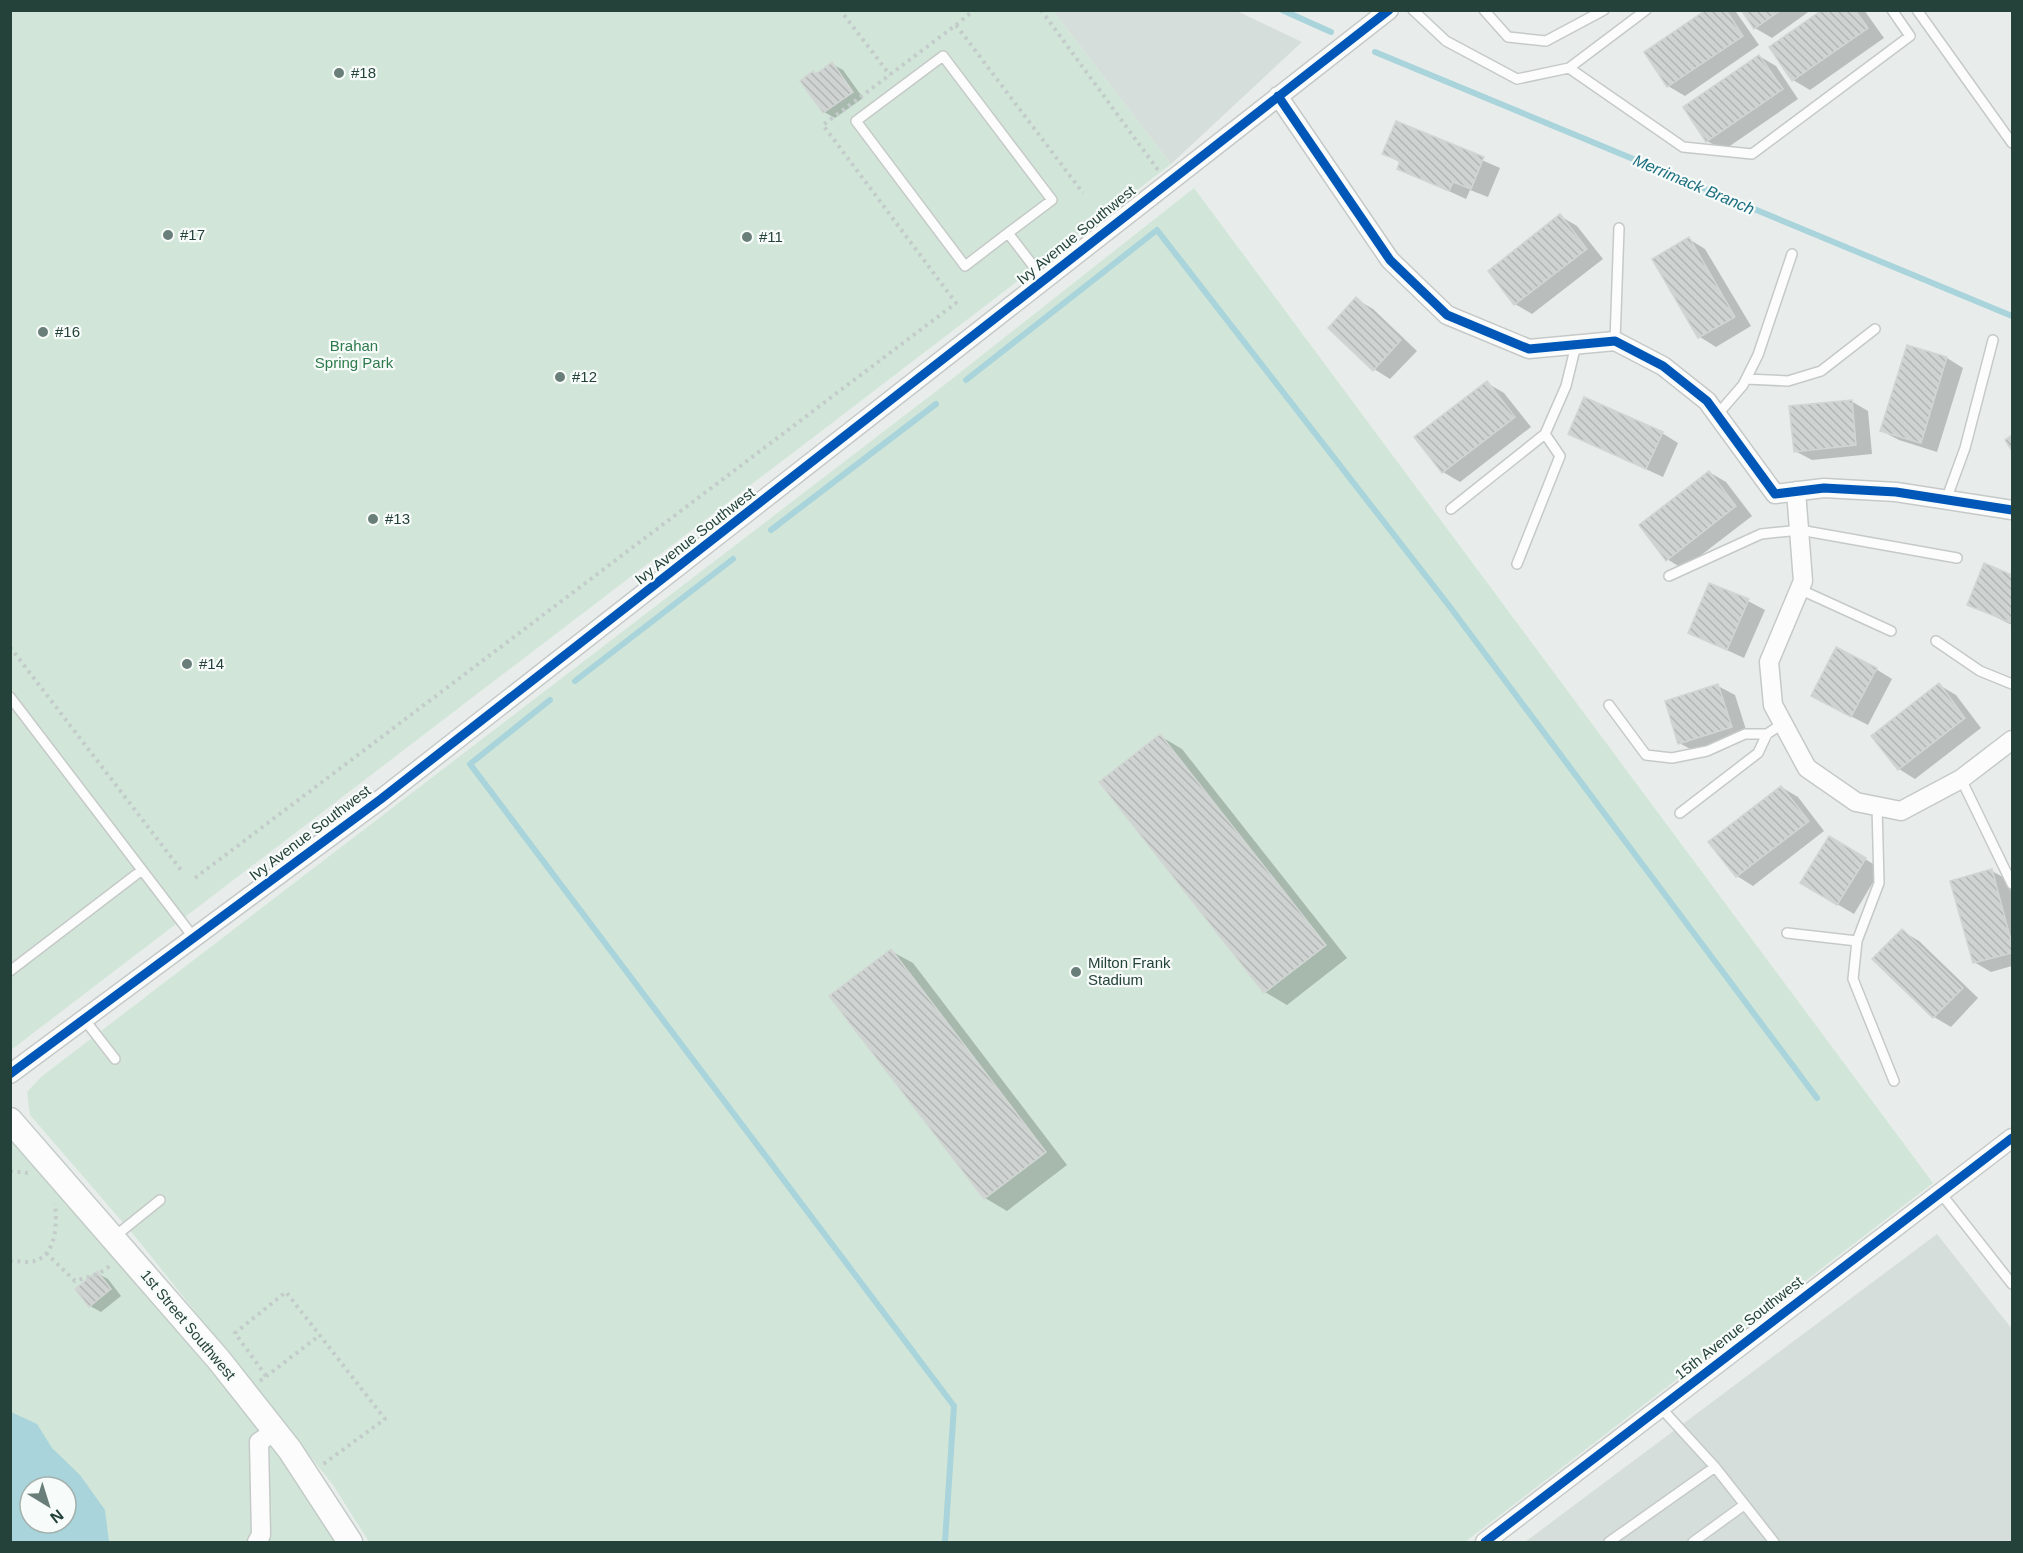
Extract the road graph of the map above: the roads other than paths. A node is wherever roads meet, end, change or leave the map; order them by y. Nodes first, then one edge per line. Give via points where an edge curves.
1 (1389, 10) edge
2 (1413, 10) edge
3 (1484, 10) edge
4 (1604, 10) edge
5 (1646, 10) edge
6 (1893, 10) edge
7 (1917, 10) edge
8 (1569, 68) junction
9 (1278, 96) junction
10 (2013, 143) edge
11 (1619, 228) dead end
12 (1008, 233) junction
13 (1792, 254) dead end
14 (1044, 280) junction
15 (1875, 329) dead end
16 (1994, 340) dead end
17 (1615, 342) junction
18 (1576, 345) junction
19 (1746, 379) junction
20 (1717, 415) junction
21 (1545, 434) junction
22 (1796, 491) junction
23 (1946, 500) junction
24 (1451, 508) dead end
25 (2013, 510) edge
26 (1800, 530) junction
27 (1957, 558) dead end
28 (1517, 564) dead end
29 (1670, 576) dead end
30 (1799, 589) junction
31 (1891, 631) dead end
32 (1936, 641) dead end
33 (2013, 684) edge
34 (10, 697) edge
35 (1609, 705) dead end
36 (1775, 729) junction
37 (2013, 740) edge
38 (1961, 779) junction
39 (1876, 806) junction
40 (1680, 813) dead end
41 (142, 870) junction
42 (2013, 884) edge
43 (1787, 933) dead end
44 (194, 938) junction
45 (1857, 941) junction
46 (10, 971) edge
47 (84, 1019) junction
48 (115, 1059) dead end
49 (10, 1074) edge
50 (1894, 1081) dead end
51 (10, 1120) edge
52 (2013, 1138) edge
53 (1939, 1191) junction
54 (160, 1200) dead end
55 (121, 1245) junction
56 (2013, 1284) edge
57 (1661, 1408) junction
58 (275, 1431) junction
59 (1715, 1467) junction
60 (1744, 1504) junction
61 (258, 1542) edge
62 (350, 1542) edge
63 (1485, 1542) edge
64 (1609, 1542) edge
65 (1693, 1542) edge
66 (1774, 1542) edge

1 - 9 street, Ivy Avenue Southwest
2 - 8 lane via 1446,41 1517,80
3 - 4 lane via 1508,36 1546,41
5 - 8 lane
6 - 8 lane via 1910,36 1752,154 1683,147
7 - 10 lane
9 - 14 street, Ivy Avenue Southwest
9 - 18 street via 1390,260 1447,315 1528,349
11 - 17 lane
12 - 12 lane via 1052,200 943,56 856,121 965,266
12 - 14 lane
13 - 19 lane
14 - 44 street, Ivy Avenue Southwest via 534,681
15 - 19 lane via 1821,371 1788,381
16 - 23 lane via 1965,448
17 - 18 street
17 - 20 street via 1663,366 1707,401
18 - 21 lane via 1566,386
19 - 20 lane
20 - 22 street via 1775,494
21 - 24 lane
21 - 28 lane via 1560,456
22 - 23 street via 1824,488 1896,492
22 - 26 street
23 - 25 street
26 - 27 lane
26 - 29 lane via 1761,534
26 - 30 street via 1803,580
30 - 31 lane
30 - 36 street via 1769,662
32 - 33 lane via 1980,671
34 - 41 lane
35 - 36 lane via 1646,755 1672,758 1707,751 1745,734
36 - 39 street via 1807,768 1856,802
36 - 40 lane via 1758,753
37 - 38 street
38 - 39 street via 1901,811
38 - 42 lane
39 - 45 lane via 1879,883
41 - 44 lane
41 - 46 lane
43 - 45 lane
44 - 47 street, Ivy Avenue Southwest
45 - 50 lane via 1853,979
47 - 48 lane
47 - 49 street, Ivy Avenue Southwest
51 - 55 street, 1st Street Southwest
52 - 53 street, 15th Avenue Southwest
53 - 56 lane
53 - 57 street, 15th Avenue Southwest
54 - 55 lane
55 - 58 street, 1st Street Southwest
57 - 59 lane
57 - 63 street, 15th Avenue Southwest
58 - 61 street via 259,1442
58 - 62 street, 1st Street Southwest
59 - 60 lane
59 - 64 lane
60 - 65 lane
60 - 66 lane

